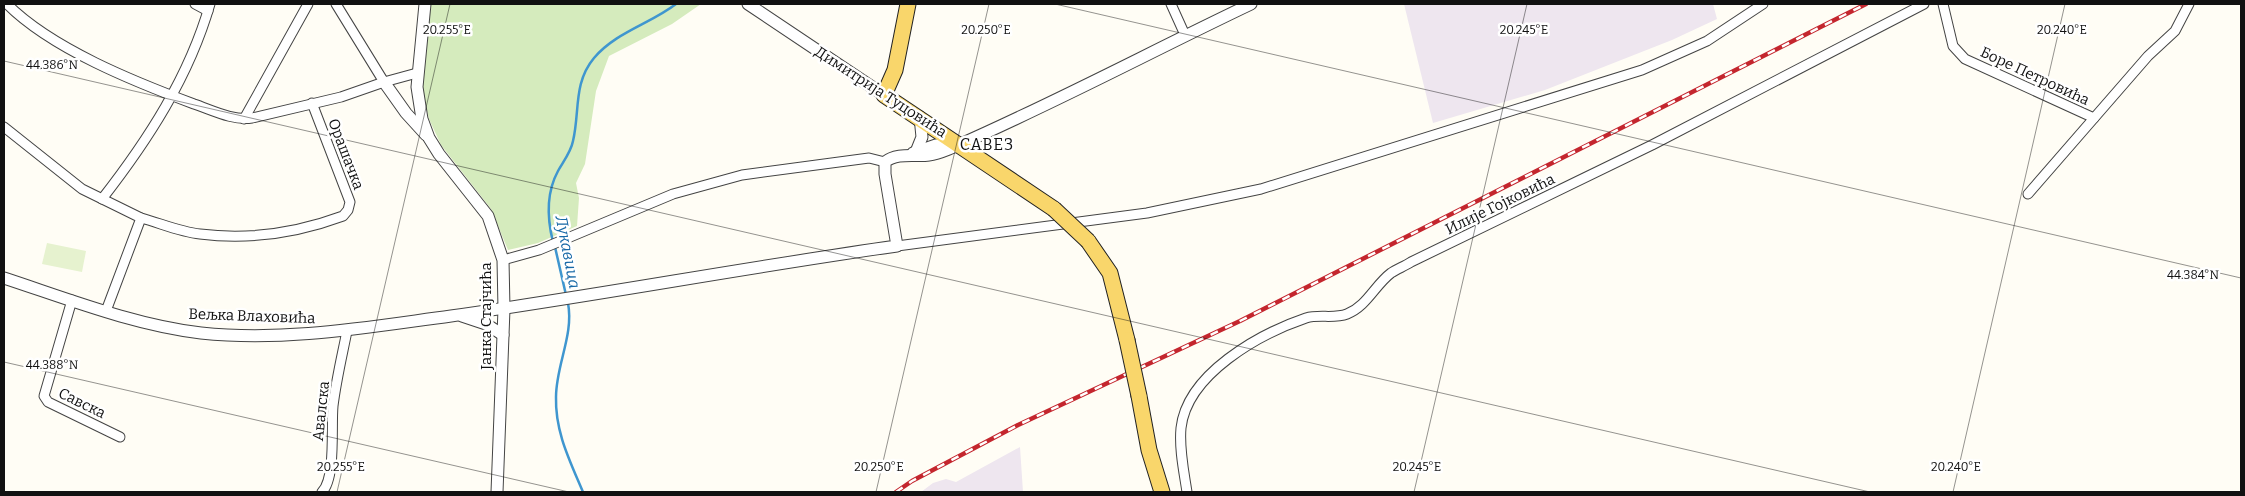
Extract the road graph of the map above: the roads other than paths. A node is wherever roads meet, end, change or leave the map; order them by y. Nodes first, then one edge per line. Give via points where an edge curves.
1 (7, 4) edge
2 (195, 4) edge
3 (308, 4) edge
4 (336, 4) edge
5 (425, 4) edge
6 (748, 4) edge
7 (908, 4) edge
8 (1171, 4) edge
9 (1251, 4) edge
10 (1763, 4) edge
11 (1924, 4) edge
12 (1943, 4) edge
13 (2189, 4) edge
14 (209, 7) edge
15 (1185, 35) junction
16 (417, 73) junction
17 (384, 82) junction
18 (884, 94) junction
19 (172, 96) junction
20 (312, 103) junction
21 (920, 117) junction
22 (2094, 118) junction
23 (244, 119) junction
24 (4, 127) edge
25 (429, 138) junction
26 (961, 144) junction
27 (913, 153) junction
28 (886, 162) junction
29 (2028, 194) dead end
30 (102, 199) junction
31 (141, 218) junction
32 (897, 246) junction
33 (504, 260) junction
34 (4, 278) edge
35 (72, 300) junction
36 (504, 310) junction
37 (106, 311) junction
38 (458, 315) junction
39 (347, 331) junction
40 (503, 335) junction
41 (120, 437) dead end
42 (322, 492) edge
43 (497, 492) edge
44 (1162, 492) edge
45 (1187, 492) edge

1 - 19 street via 54,39 100,64
2 - 14 street
3 - 23 street
4 - 17 street
5 - 16 street, Јанка Стајчића
6 - 18 street, Димитрија Туцовића
7 - 18 main road via 895,70
8 - 15 street
9 - 15 street
10 - 32 street via 1707,41 1642,70 1261,188 1147,213
11 - 45 street, Илије Гојковића via 1652,145 1411,262 1391,273 1356,310 1345,315 1308,318 1244,348 1217,367 1198,386 1187,406 1181,428
12 - 22 street, Боре Петровића via 1953,46 1965,59
13 - 22 street, Боре Петровића via 2175,31 2148,56
14 - 19 street
15 - 26 street
16 - 17 street
16 - 25 street, Јанка Стајчића via 418,101
17 - 20 street
17 - 25 street
18 - 21 main road, Димитрија Туцовића
19 - 23 street
19 - 30 street via 137,155
20 - 23 street
20 - 31 street, Орашачка via 350,202 343,216 287,232 243,237 199,234
21 - 26 main road, Димитрија Туцовића
21 - 27 street via 922,138
22 - 29 street, Боре Петровића
24 - 30 street via 82,189
25 - 33 street, Јанка Стајчића via 488,216
26 - 27 street via 936,145
26 - 44 main road, Димитрија Туцовића, bridge via 1054,209 1088,240 1110,273
27 - 28 street
28 - 32 street via 885,174
28 - 33 street via 869,158 742,175 673,194 539,250
30 - 31 street, Орашачка
31 - 37 street
32 - 36 street, Вељка Влаховића
33 - 36 street, Јанка Стајчића
34 - 35 street, Вељка Влаховића
35 - 37 street, Вељка Влаховића
35 - 41 street, Савска via 44,396 48,402
36 - 38 street, Вељка Влаховића
36 - 40 street, Јанка Стајчића
37 - 39 street, Вељка Влаховића via 203,333
38 - 39 street, Вељка Влаховића
38 - 40 street via 486,324
39 - 42 street, Авалска via 334,406 327,487
40 - 43 street, Јанка Стајчића

